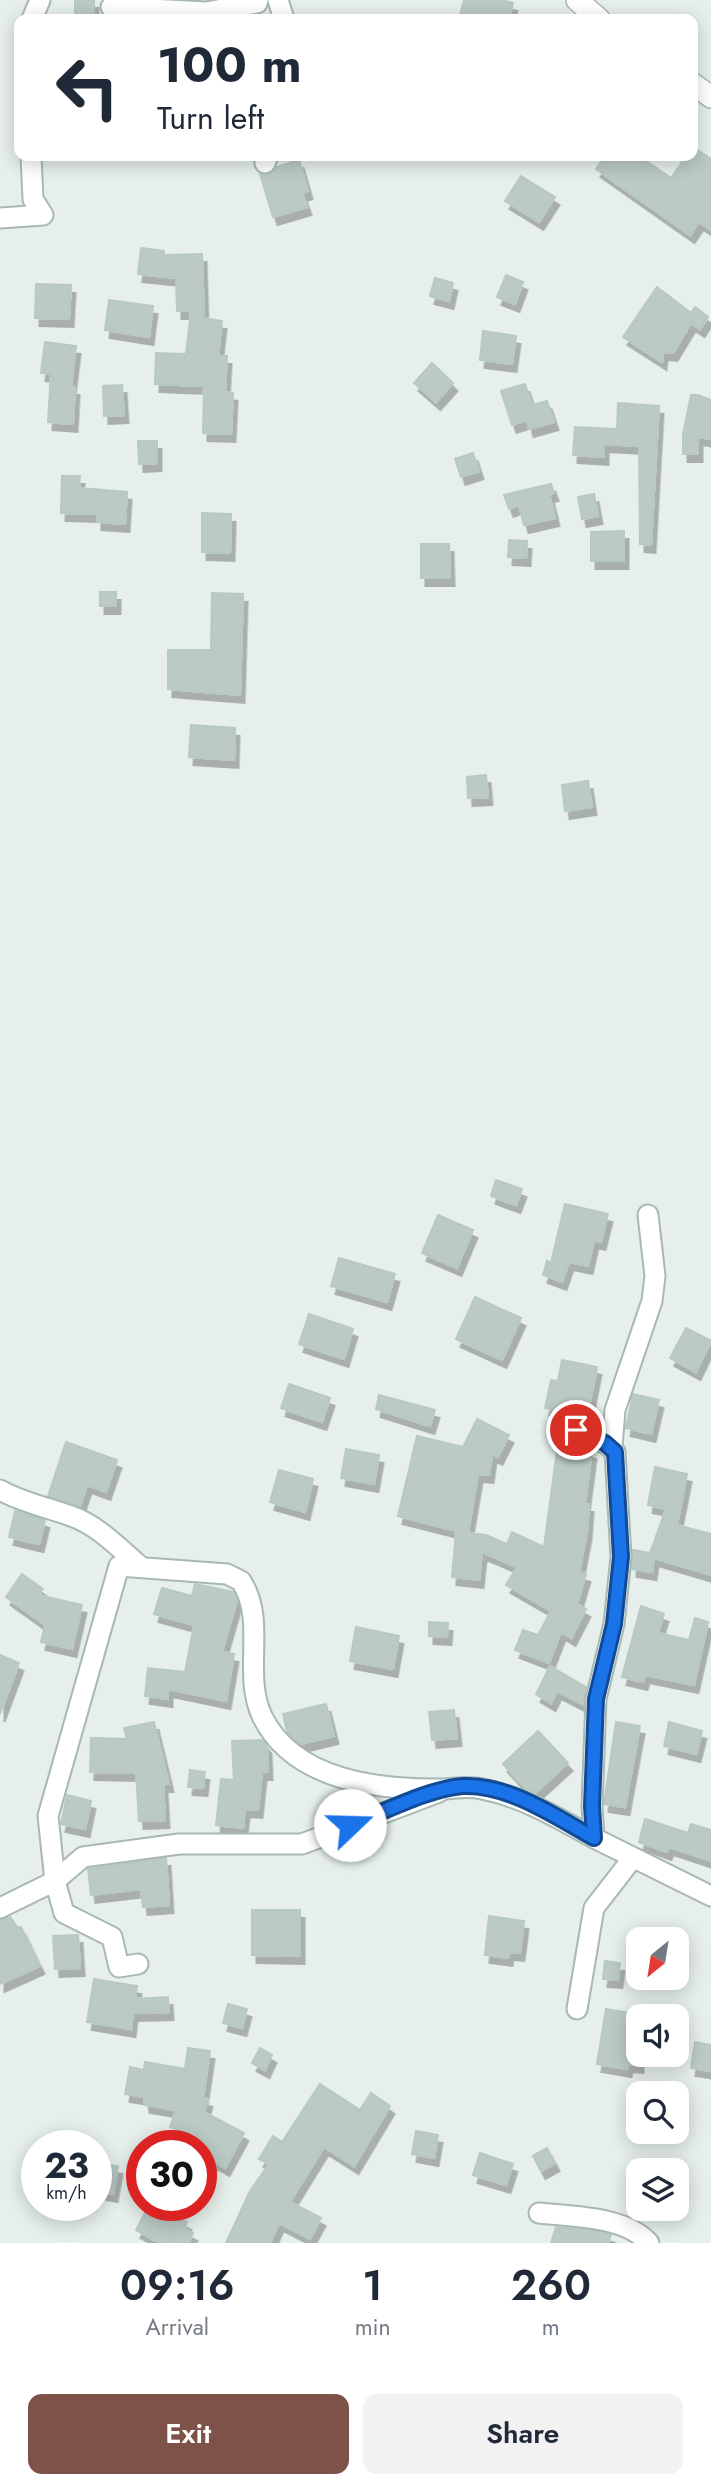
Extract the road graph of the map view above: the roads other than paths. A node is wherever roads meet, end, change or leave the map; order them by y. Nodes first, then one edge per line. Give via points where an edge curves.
1 (258, 0) edge
2 (577, 0) edge
3 (111, 7) dead end
4 (593, 14) edge
5 (31, 161) edge
6 (0, 218) edge
7 (648, 1215) dead end
8 (576, 1430) dead end
9 (612, 1447) junction
10 (0, 1490) edge
11 (141, 1567) junction
12 (447, 1789) junction
13 (594, 1838) junction
14 (632, 1859) junction
15 (55, 1881) junction
16 (711, 1896) edge
17 (0, 1908) edge
18 (138, 1964) dead end
19 (577, 2009) dead end
20 (539, 2213) dead end
21 (649, 2243) edge

1 - 3 street via 206,12
2 - 4 street
5 - 6 street via 33,199 43,215
7 - 9 street via 655,1276 652,1301 615,1410
8 - 9 street
9 - 13 street via 621,1557 614,1624 596,1699
10 - 11 street via 20,1502 74,1516
11 - 12 street via 227,1574 241,1581 252,1605 252,1681 262,1717 297,1756 324,1772 365,1784
11 - 15 street via 120,1566 48,1816
12 - 13 street via 465,1786 506,1794
12 - 15 street via 302,1844 179,1844 83,1857
13 - 14 street
14 - 16 street
14 - 19 street via 594,1908
15 - 17 street
15 - 18 street via 64,1913 112,1937 119,1967
20 - 21 street via 588,2218 638,2231

